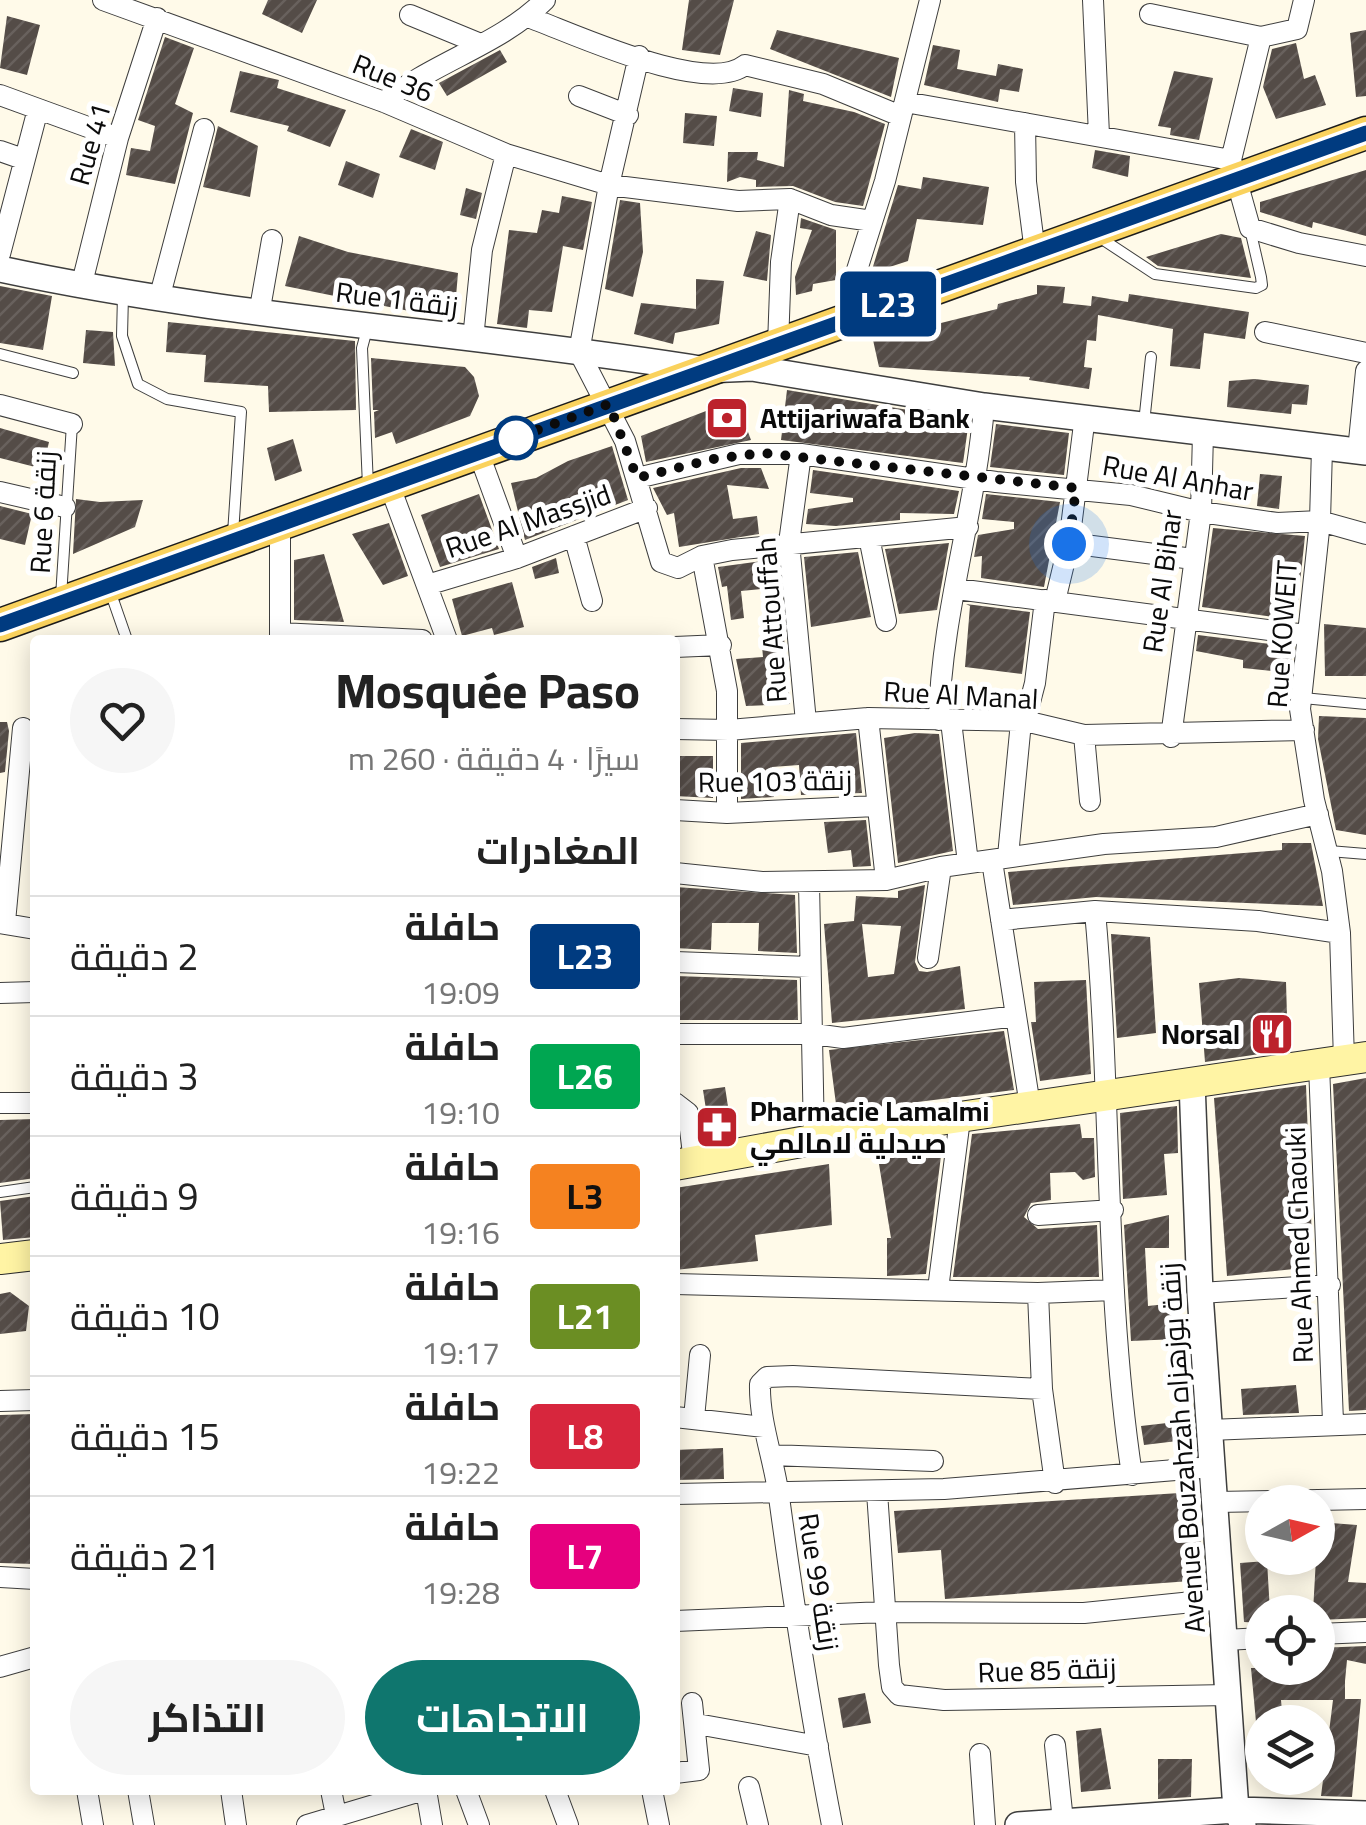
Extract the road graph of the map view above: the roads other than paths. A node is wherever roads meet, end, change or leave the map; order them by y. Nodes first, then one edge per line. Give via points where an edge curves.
1 (103, 0) edge
2 (545, 0) edge
3 (930, 0) edge
4 (1093, 0) edge
5 (1304, 0) edge
6 (1150, 14) dead end
7 (410, 15) dead end
8 (157, 18) junction
9 (528, 18) junction
10 (1261, 37) junction
11 (478, 43) junction
12 (639, 56) junction
13 (0, 95) edge
14 (579, 96) dead end
15 (384, 102) junction
16 (38, 109) junction
17 (902, 109) junction
18 (628, 115) junction
19 (1025, 123) junction
20 (204, 130) dead end
21 (1366, 133) edge
22 (1099, 135) junction
23 (118, 138) junction
24 (0, 151) edge
25 (506, 154) junction
26 (23, 159) junction
27 (1234, 170) junction
28 (608, 185) junction
29 (790, 199) junction
30 (872, 221) junction
31 (1250, 223) junction
32 (1092, 232) junction
33 (272, 240) dead end
34 (1035, 252) junction
35 (0, 254) edge
36 (1366, 256) edge
37 (0, 269) edge
38 (80, 287) junction
39 (124, 294) junction
40 (159, 299) junction
41 (259, 314) junction
42 (860, 315) junction
43 (369, 323) junction
44 (1265, 332) dead end
45 (473, 339) junction
46 (778, 344) junction
47 (578, 352) junction
48 (1366, 353) edge
49 (0, 354) edge
50 (1151, 357) dead end
51 (706, 370) junction
52 (1366, 371) edge
53 (73, 373) dead end
54 (609, 404) junction
55 (0, 405) edge
56 (984, 406) junction
57 (1085, 416) junction
58 (72, 424) joint
59 (1144, 424) junction
60 (1202, 433) junction
61 (1322, 448) junction
62 (1362, 452) edge
63 (480, 454) junction
64 (800, 454) junction
65 (975, 476) junction
66 (637, 478) junction
67 (379, 487) junction
68 (1076, 488) junction
69 (0, 492) edge
70 (64, 506) junction
71 (647, 508) junction
72 (1201, 512) junction
73 (1320, 522) junction
74 (280, 524) junction
75 (968, 527) junction
76 (1366, 534) edge
77 (574, 536) junction
78 (869, 537) junction
79 (232, 540) junction
80 (789, 543) junction
81 (1069, 544) junction
82 (702, 556) junction
83 (516, 558) junction
84 (1193, 558) junction
85 (427, 585) junction
86 (108, 586) junction
87 (957, 589) junction
88 (1050, 600) junction
89 (592, 602) dead end
90 (60, 603) junction
91 (1184, 618) junction
92 (886, 621) dead end
93 (0, 625) edge
94 (126, 635) edge
95 (280, 635) edge
96 (444, 635) edge
97 (1306, 635) junction
98 (721, 644) junction
99 (680, 647) edge
100 (1303, 698) junction
101 (1366, 704) edge
102 (868, 718) junction
103 (945, 720) junction
104 (806, 722) junction
105 (1023, 722) junction
106 (29, 728) edge
107 (680, 729) edge
108 (729, 730) junction
109 (1304, 730) junction
110 (0, 732) edge
111 (1084, 735) junction
112 (1171, 737) junction
113 (1090, 801) dead end
114 (876, 806) junction
115 (680, 810) edge
116 (727, 813) junction
117 (1318, 814) junction
118 (1329, 851) junction
119 (1366, 854) edge
120 (1000, 859) junction
121 (968, 863) junction
122 (942, 867) junction
123 (680, 873) edge
124 (886, 880) junction
125 (809, 883) junction
126 (1095, 910) junction
127 (1001, 920) junction
128 (2, 922) edge
129 (30, 928) edge
130 (1340, 933) junction
131 (928, 958) dead end
132 (680, 962) edge
133 (810, 967) junction
134 (30, 992) edge
135 (0, 994) edge
136 (1016, 1016) junction
137 (680, 1034) edge
138 (814, 1034) junction
139 (1343, 1061) edge
140 (1192, 1082) junction
141 (1110, 1096) junction
142 (0, 1103) edge
143 (30, 1103) edge
144 (1030, 1106) junction
145 (680, 1107) edge
146 (960, 1119) junction
147 (814, 1139) junction
148 (685, 1164) edge
149 (30, 1188) edge
150 (0, 1192) edge
151 (1113, 1210) junction
152 (1038, 1215) dead end
153 (30, 1255) edge
154 (0, 1260) edge
155 (680, 1284) edge
156 (1330, 1285) junction
157 (938, 1289) junction
158 (1114, 1290) junction
159 (1038, 1293) junction
160 (1200, 1293) junction
161 (700, 1354) dead end
162 (1042, 1389) junction
163 (30, 1400) edge
164 (0, 1401) edge
165 (684, 1417) edge
166 (1333, 1422) junction
167 (1366, 1424) edge
168 (764, 1427) junction
169 (1209, 1430) junction
170 (771, 1455) junction
171 (933, 1461) dead end
172 (1212, 1468) junction
173 (1132, 1476) junction
174 (1056, 1483) junction
175 (876, 1492) junction
176 (778, 1493) junction
177 (680, 1494) edge
178 (1366, 1499) edge
179 (1216, 1502) junction
180 (0, 1577) edge
181 (30, 1579) edge
182 (1222, 1599) junction
183 (884, 1612) junction
184 (796, 1615) junction
185 (680, 1620) edge
186 (1366, 1632) edge
187 (1335, 1633) edge
188 (1245, 1639) edge
189 (1225, 1640) junction
190 (30, 1659) edge
191 (0, 1668) edge
192 (1229, 1695) junction
193 (1056, 1745) dead end
194 (818, 1746) junction
195 (980, 1754) dead end
196 (680, 1772) edge
197 (749, 1787) dead end
198 (88, 1795) edge
199 (139, 1795) edge
200 (232, 1795) edge
201 (332, 1795) edge
202 (407, 1795) edge
203 (426, 1795) edge
204 (468, 1795) edge
205 (557, 1795) edge
206 (653, 1795) edge
207 (336, 1815) junction
208 (1240, 1818) edge
209 (1358, 1818) edge
210 (1063, 1820) junction
211 (311, 1824) edge
212 (93, 1825) edge
213 (144, 1825) edge
214 (236, 1825) edge
215 (432, 1825) edge
216 (479, 1825) edge
217 (568, 1825) edge
218 (660, 1825) edge
219 (758, 1825) edge
220 (832, 1825) edge
221 (985, 1825) edge
222 (1018, 1825) edge

1 - 8 street, Rue 36
2 - 9 street
3 - 17 street
4 - 22 street
5 - 10 street via 1297,29
6 - 10 street
7 - 11 street
8 - 15 street, Rue 36
8 - 23 street, Rue 41
9 - 11 street
9 - 12 street
10 - 27 street
11 - 15 street
12 - 17 street via 703,76 734,74 745,65
12 - 18 street
13 - 16 street
14 - 18 street
15 - 25 street, Rue 36
16 - 23 street
16 - 26 street
17 - 19 street
17 - 30 street
18 - 28 street
19 - 22 street
19 - 34 street
20 - 40 street
21 - 27 main road
22 - 27 street
23 - 38 street, Rue 41
24 - 26 street
25 - 28 street, Rue 36
25 - 45 street via 482,250
26 - 35 street
27 - 31 street
27 - 32 main road
28 - 29 street, Rue 36 via 738,201
28 - 47 street
29 - 30 street
29 - 46 street
30 - 42 street via 856,272
31 - 32 lane via 1262,276 1256,288 1155,274
31 - 36 street
32 - 34 main road
33 - 41 street
34 - 42 main road
37 - 38 street, Rue 1 زنقة
38 - 39 street, Rue 1 زنقة
39 - 40 street, Rue 1 زنقة
39 - 79 lane via 122,336 138,384 167,399 240,412
40 - 41 street, Rue 1 زنقة
41 - 43 street, Rue 1 زنقة
42 - 46 main road
43 - 45 street, Rue 1 زنقة
43 - 67 lane via 362,348
44 - 48 street
45 - 47 street, Rue 1 زنقة
46 - 51 main road
47 - 51 street, Rue 1 زنقة
47 - 54 street
49 - 53 lane
50 - 59 lane
51 - 54 main road
51 - 56 street, Rue 1 زنقة via 752,368
52 - 62 street
54 - 63 main road
54 - 66 street
55 - 58 street
56 - 57 street, Rue 1 زنقة
56 - 65 street
57 - 59 street, Rue 1 زنقة
57 - 68 street
58 - 70 lane, Rue 6 زنقة
59 - 60 street, Rue 1 زنقة
60 - 61 street, Rue 1 زنقة
60 - 72 street, Rue Al Bihar
61 - 62 street, Rue 1 زنقة
61 - 73 street, Rue KOWEIT
63 - 67 main road
63 - 83 street
64 - 65 street, Rue Al Anhar
64 - 66 street, Rue Al Anhar via 739,454
64 - 80 street, Rue Attouffah
65 - 68 street, Rue Al Anhar
65 - 75 street
66 - 71 street
67 - 74 main road
67 - 85 street
68 - 72 street, Rue Al Anhar
68 - 81 street
69 - 70 street
70 - 90 lane, Rue 6 زنقة
71 - 77 street, Rue Al Massjid
71 - 82 street via 661,562 678,568
72 - 73 street, Rue Al Anhar
72 - 84 street, Rue Al Bihar
73 - 76 street, Rue Al Anhar
73 - 97 street, Rue KOWEIT
74 - 79 main road
74 - 95 street
75 - 78 street
75 - 87 street
77 - 83 street, Rue Al Massjid
77 - 89 street
78 - 80 street
78 - 92 street
79 - 86 main road
80 - 82 street
80 - 104 street, Rue Attouffah
81 - 84 street
81 - 88 street
82 - 98 street
83 - 85 street, Rue Al Massjid
84 - 91 street, Rue Al Bihar
85 - 96 street
86 - 90 main road
86 - 94 lane
87 - 88 street
87 - 103 street via 940,681
88 - 91 street
88 - 105 street
90 - 93 main road
91 - 97 street
91 - 112 street, Rue Al Bihar
97 - 100 street, Rue KOWEIT
98 - 99 street
98 - 108 street
100 - 101 lane
100 - 109 street, Rue KOWEIT
102 - 103 street, Rue Al Manal
102 - 104 street, Rue Al Manal
102 - 114 street
103 - 105 street, Rue Al Manal
103 - 121 street
104 - 108 street, Rue Al Manal
105 - 111 street, Rue Al Manal
105 - 120 street
106 - 110 street
106 - 128 street
107 - 108 street, Rue Al Manal
108 - 116 street
109 - 112 street, Rue Al Manal
109 - 117 street, Rue KOWEIT
111 - 112 street, Rue Al Manal
111 - 113 street
114 - 116 street, Rue 103 زنقة
114 - 124 street
115 - 116 street, Rue 103 زنقة
117 - 118 street, Rue KOWEIT
117 - 120 street via 1216,837
118 - 119 lane
118 - 130 street, Rue KOWEIT
120 - 121 street
120 - 127 street
121 - 122 street
122 - 124 street
122 - 131 street
123 - 125 street
124 - 125 street
125 - 133 street
126 - 127 street
126 - 130 street
126 - 141 street
127 - 136 street
128 - 129 street
130 - 139 street, Rue KOWEIT
132 - 133 street
133 - 138 street
134 - 135 street
136 - 138 street via 842,1038
136 - 144 street
137 - 138 street
138 - 147 street
139 - 140 main road
139 - 156 street, Rue Ahmed Chaouki
140 - 141 main road
140 - 160 street, Avenue Bouzahzah زنقة بوزهزاه
141 - 144 main road
141 - 151 street
142 - 143 street
144 - 146 main road
145 - 148 street via 688,1113
146 - 147 main road
146 - 157 street
147 - 148 main road
149 - 150 lane
151 - 152 street
151 - 158 street
153 - 154 main road
155 - 157 street
156 - 160 street
156 - 166 street, Rue Ahmed Chaouki
157 - 159 street
158 - 159 street
158 - 173 street
159 - 162 street
160 - 169 street, Avenue Bouzahzah زنقة بوزهزاه
161 - 165 street
162 - 168 street, Rue 99 زنقة via 766,1377 760,1384
162 - 174 street
163 - 164 street
165 - 168 street
166 - 167 street
166 - 169 street
168 - 170 street, Rue 99 زنقة
169 - 172 street, Avenue Bouzahzah زنقة بوزهزاه
170 - 171 street
170 - 176 street, Rue 99 زنقة
172 - 173 street
172 - 179 street, Avenue Bouzahzah زنقة بوزهزاه
173 - 174 street
174 - 175 street
175 - 176 street
175 - 183 street
176 - 177 street
176 - 184 street, Rue 99 زنقة
178 - 179 street
179 - 182 street, Avenue Bouzahzah زنقة بوزهزاه
180 - 181 street
182 - 183 street via 1084,1612
182 - 189 street, Avenue Bouzahzah زنقة بوزهزاه
183 - 184 street
183 - 192 street, Rue 85 زنقة via 892,1687 908,1698
184 - 185 street
184 - 194 street, Rue 99 زنقة
186 - 187 street
188 - 189 street
189 - 192 street, Avenue Bouzahzah زنقة بوزهزاه
190 - 191 street
192 - 208 street, Avenue Bouzahzah زنقة بوزهزاه
193 - 210 street
194 - 196 street via 695,1714 700,1770
194 - 220 street, Rue 99 زنقة
195 - 221 street
197 - 219 street
198 - 212 street
199 - 213 street
200 - 214 street
201 - 207 street
202 - 207 street
203 - 215 street
204 - 216 street
205 - 217 street
206 - 218 street
207 - 211 street
208 - 209 street
208 - 210 street
210 - 222 street

